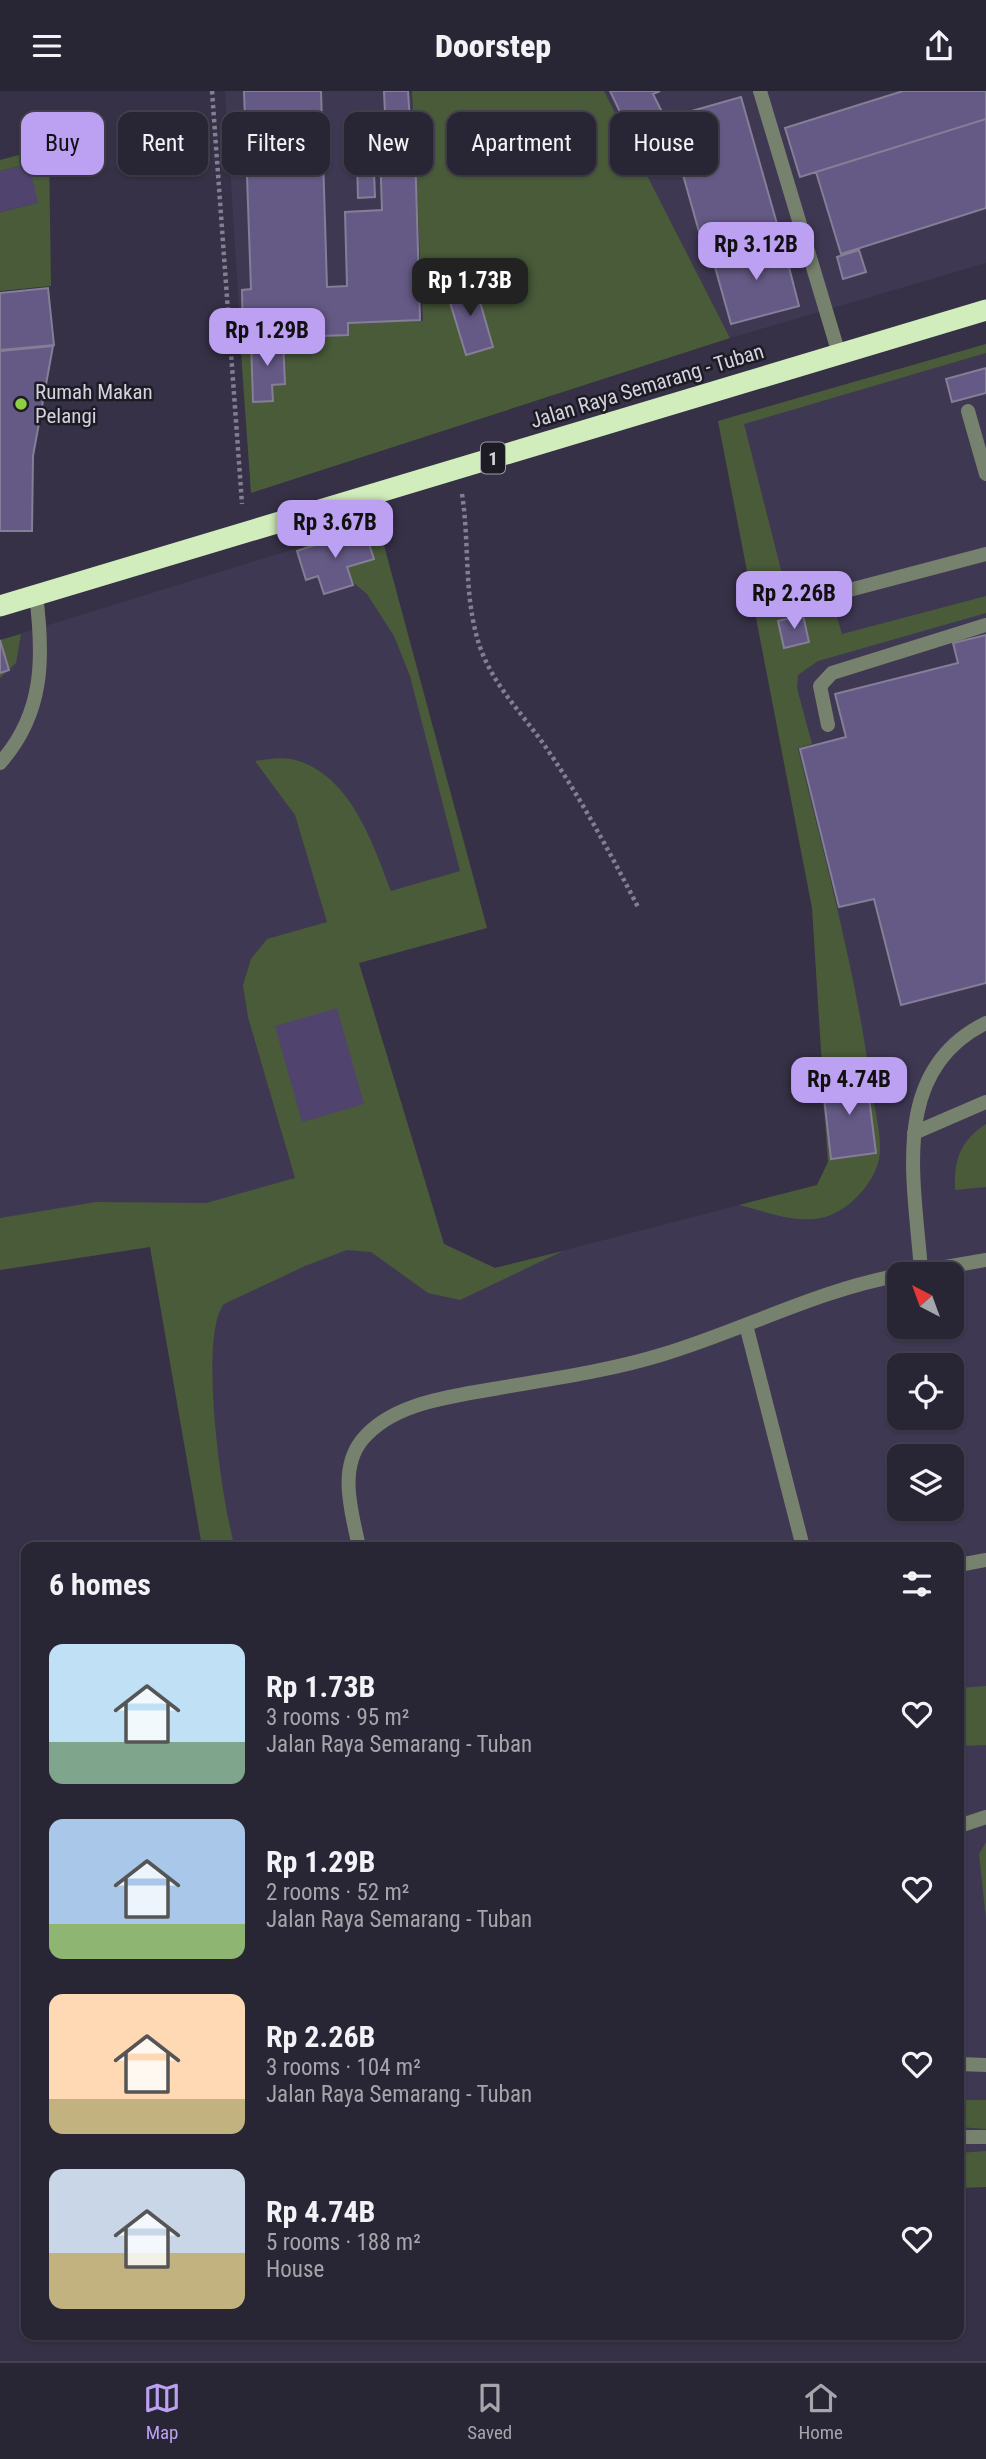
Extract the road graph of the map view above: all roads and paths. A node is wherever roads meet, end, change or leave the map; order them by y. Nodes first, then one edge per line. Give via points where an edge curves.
1 (212, 91) edge
2 (760, 91) edge
3 (986, 310) edge
4 (839, 355) junction
5 (968, 411) dead end
6 (458, 469) junction
7 (986, 474) edge
8 (244, 533) junction
9 (986, 554) edge
10 (36, 595) junction
11 (800, 603) dead end
12 (0, 606) edge
13 (986, 625) edge
14 (828, 725) dead end
15 (0, 763) edge
16 (638, 907) dead end
17 (986, 1023) edge
18 (986, 1103) edge
19 (914, 1133) junction
20 (986, 1260) edge
21 (921, 1262) edge
22 (964, 1264) edge
23 (887, 1279) edge
24 (746, 1325) junction
25 (358, 1542) edge
26 (802, 1542) edge
27 (986, 1560) edge
28 (964, 1564) edge
29 (986, 1817) edge
30 (964, 1824) edge
31 (964, 2064) edge
32 (986, 2065) edge
33 (964, 2137) edge
34 (986, 2137) edge

1 - 8 path
2 - 4 lane
3 - 4 highway, Jalan Raya Semarang - Tuban / 1
4 - 6 highway, Jalan Raya Semarang - Tuban / 1
5 - 7 lane
6 - 8 highway, Jalan Raya Semarang - Tuban / 1
6 - 16 path via 467,526 470,612 480,648 505,695 582,803
8 - 10 highway, Jalan Raya Semarang - Tuban / 1
9 - 11 lane
10 - 12 highway, Jalan Raya Semarang - Tuban / 1
10 - 15 lane via 40,686 17,745
13 - 14 lane via 832,673 820,687
17 - 19 lane via 956,1042 937,1064 923,1090
18 - 19 lane
19 - 21 lane
20 - 22 lane
23 - 24 lane
24 - 25 lane via 664,1355 470,1394 391,1416 363,1439 348,1473
24 - 26 lane
27 - 28 lane
29 - 30 lane
31 - 32 lane
33 - 34 lane

